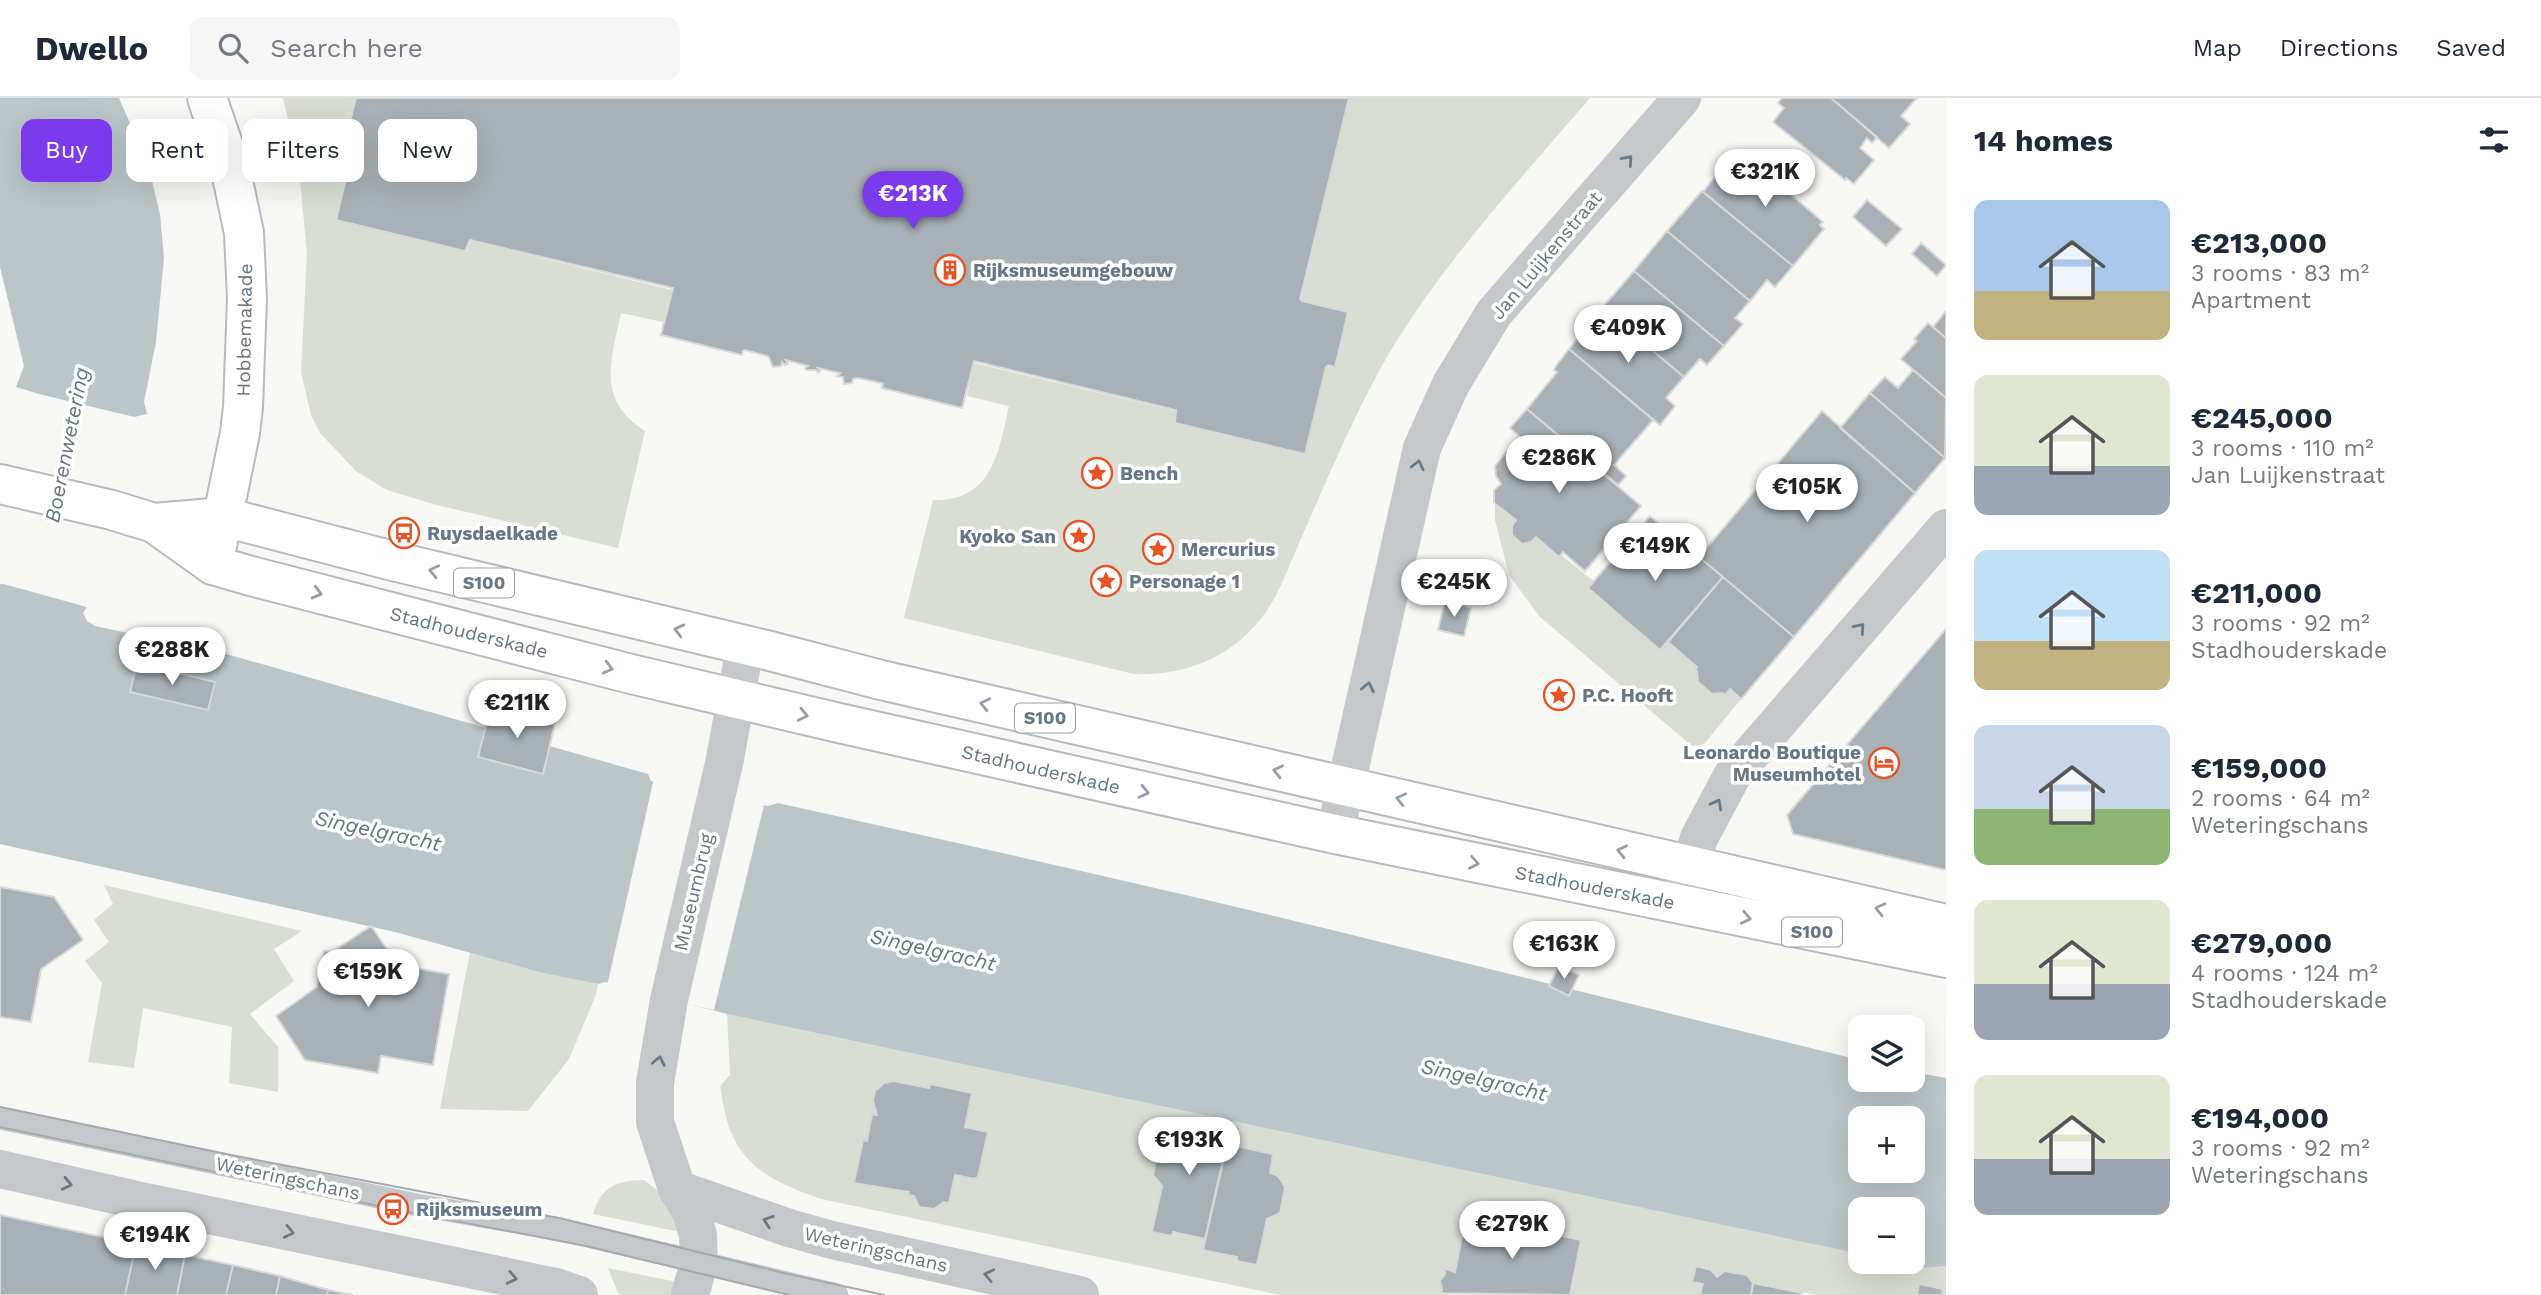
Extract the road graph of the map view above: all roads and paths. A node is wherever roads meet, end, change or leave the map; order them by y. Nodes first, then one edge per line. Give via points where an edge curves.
1 (207, 98) edge
2 (1682, 98) edge
3 (14, 487) edge
4 (223, 517) junction
5 (154, 523) junction
6 (1946, 528) edge
7 (213, 565) junction
8 (745, 647) junction
9 (736, 699) junction
10 (1345, 786) junction
11 (1335, 835) junction
12 (1689, 866) junction
13 (1679, 904) junction
14 (1946, 925) edge
15 (1946, 958) edge
16 (0, 1118) edge
17 (0, 1169) edge
18 (677, 1189) junction
19 (695, 1279) edge
20 (579, 1295) edge
21 (837, 1295) edge
22 (1080, 1295) edge

1 - 4 main road, Hobbemakade via 229,162 244,233 247,299 243,407
10 -> 2 street, Jan Luijkenstraat via 1422,447 1451,384 1494,313
3 - 5 main road, Stadhouderskade / S100
4 - 5 main road, Stadhouderskade / S100
4 - 7 main road, Hobbemakade
8 -> 4 main road, Stadhouderskade / S100
5 - 7 main road, Stadhouderskade / S100
12 -> 6 street via 1732,776
7 -> 9 main road, Stadhouderskade / S100
8 - 9 street, Museumbrug
10 -> 8 main road, Stadhouderskade / S100
9 -> 11 main road, Stadhouderskade / S100
18 -> 9 street, Museumbrug via 655,1122 655,1083 668,1000
10 - 11 street, Jan Luijkenstraat
12 -> 10 main road, Stadhouderskade / S100
11 -> 13 main road, Stadhouderskade / S100
12 - 13 street
14 -> 12 main road, Stadhouderskade / S100
13 -> 15 main road, Stadhouderskade / S100
16 - 19 lane, Weteringschans via 417,1205 559,1229
17 -> 20 street
18 - 19 street via 696,1227
22 -> 18 street, Weteringschans via 832,1240
19 - 21 lane, Weteringschans

